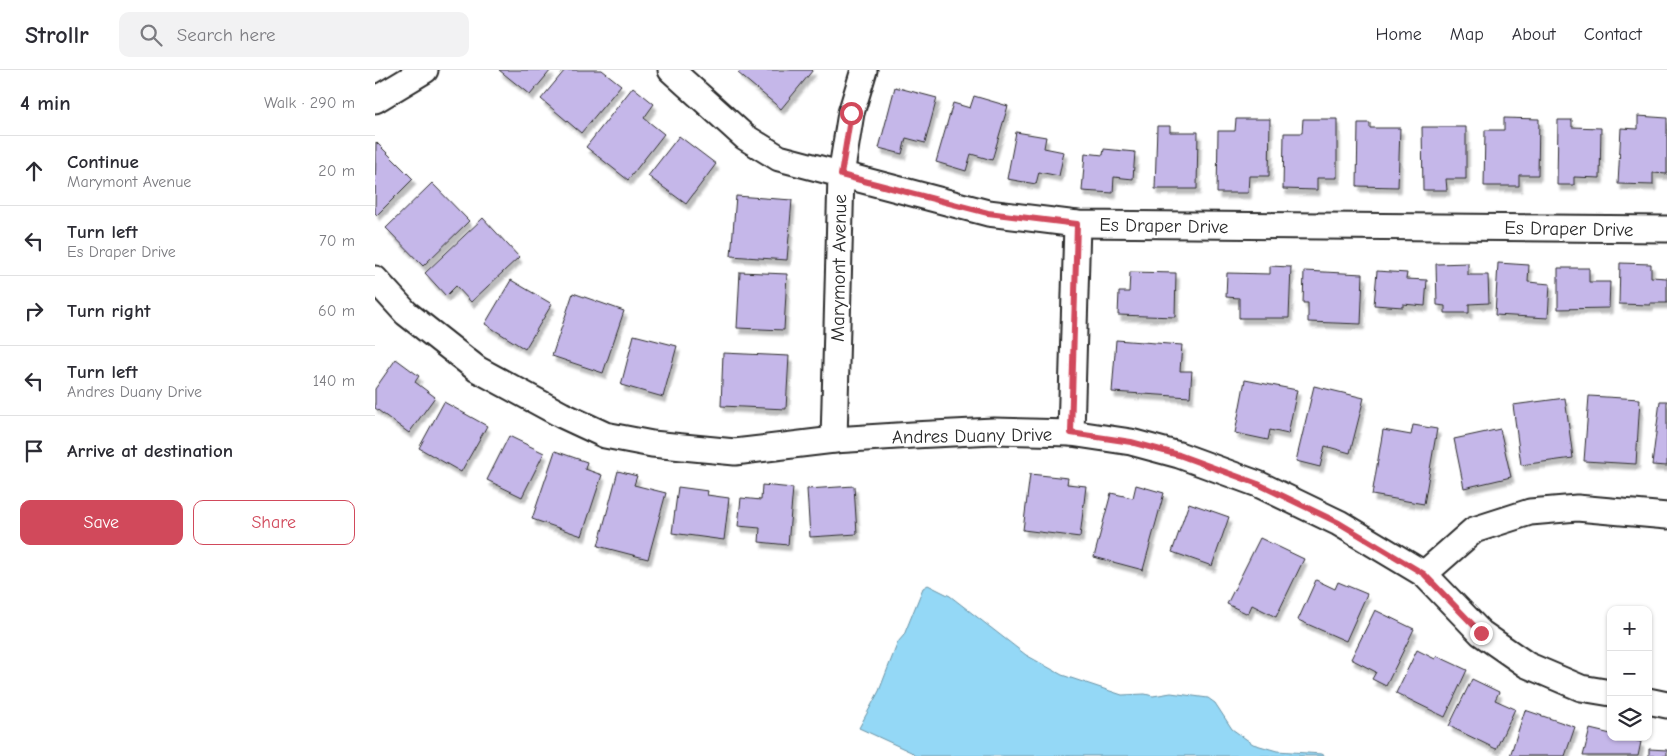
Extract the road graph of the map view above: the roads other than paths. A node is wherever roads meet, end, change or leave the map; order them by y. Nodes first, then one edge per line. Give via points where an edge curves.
1 (425, 70) edge
2 (671, 70) edge
3 (864, 70) edge
4 (375, 100) edge
5 (841, 175) junction
6 (1077, 224) junction
7 (1667, 229) edge
8 (375, 279) edge
9 (1071, 433) junction
10 (834, 440) junction
11 (1667, 516) edge
12 (1424, 574) junction
13 (1607, 692) edge
14 (1652, 702) edge
15 (1667, 705) edge

1 - 4 street
2 - 5 street, Es Draper Drive via 745,137 779,158
3 - 5 street, Marymont Avenue via 851,113
5 - 6 street, Es Draper Drive via 988,213
5 - 10 street, Marymont Avenue
6 - 7 street, Es Draper Drive
6 - 9 street
8 - 10 street, Andres Duany Drive via 406,313 477,368 562,415 605,434 652,444 735,452
9 - 10 street, Andres Duany Drive via 994,431
9 - 12 street, Andres Duany Drive via 1131,442 1179,455 1258,484 1339,523
11 - 12 street via 1577,508 1531,512 1474,530
12 - 13 street, Andres Duany Drive via 1481,633 1527,666 1581,688
14 - 15 street

